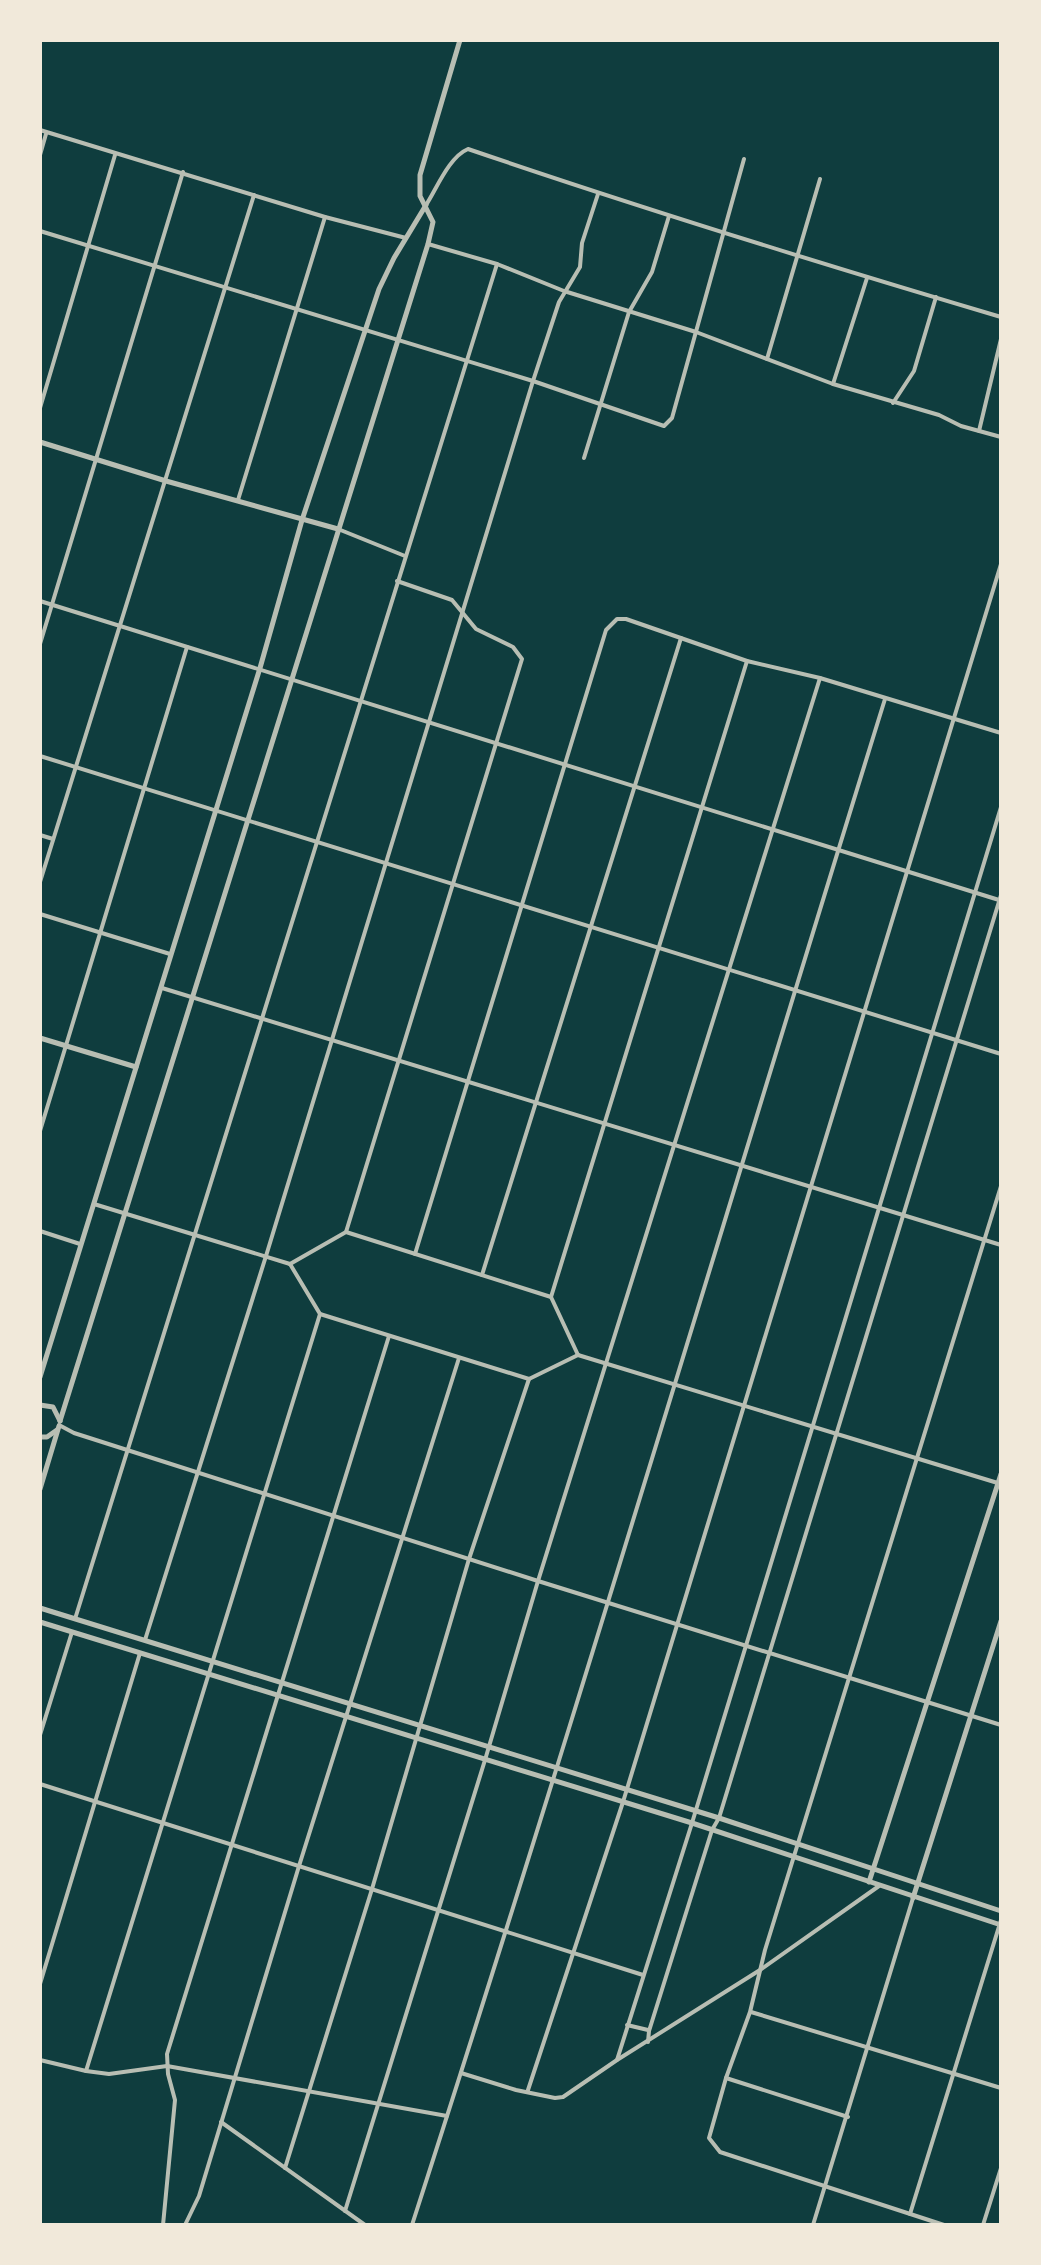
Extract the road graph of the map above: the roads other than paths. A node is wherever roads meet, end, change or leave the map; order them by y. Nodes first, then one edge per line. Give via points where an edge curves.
1 (460, 40) edge
2 (40, 130) edge
3 (46, 133) junction
4 (40, 155) edge
5 (115, 155) junction
6 (744, 159) dead end
7 (183, 172) junction
8 (820, 179) dead end
9 (598, 194) junction
10 (254, 195) junction
11 (426, 205) junction
12 (669, 216) junction
13 (325, 217) junction
14 (40, 231) edge
15 (722, 232) junction
16 (406, 238) junction
17 (428, 244) junction
18 (87, 246) junction
19 (797, 255) junction
20 (497, 264) junction
21 (154, 267) junction
22 (867, 278) junction
23 (224, 287) junction
24 (564, 291) junction
25 (936, 297) junction
26 (297, 308) junction
27 (629, 312) junction
28 (1001, 317) edge
29 (365, 330) junction
30 (696, 332) junction
31 (1001, 339) edge
32 (398, 340) junction
33 (767, 359) junction
34 (466, 361) junction
35 (533, 381) junction
36 (833, 384) junction
37 (893, 403) junction
38 (602, 405) junction
39 (40, 408) edge
40 (979, 431) junction
41 (1001, 437) edge
42 (40, 442) edge
43 (584, 458) dead end
44 (97, 460) junction
45 (166, 481) junction
46 (238, 500) junction
47 (302, 520) junction
48 (338, 529) junction
49 (405, 556) junction
50 (1001, 564) edge
51 (397, 581) junction
52 (40, 601) edge
53 (52, 605) junction
54 (462, 610) junction
55 (120, 626) junction
56 (681, 638) junction
57 (40, 644) edge
58 (187, 647) junction
59 (747, 661) junction
60 (260, 668) junction
61 (292, 678) junction
62 (820, 678) junction
63 (885, 699) junction
64 (360, 700) junction
65 (955, 720) junction
66 (427, 722) junction
67 (1001, 733) edge
68 (496, 743) junction
69 (40, 756) edge
70 (565, 765) junction
71 (76, 767) junction
72 (635, 787) junction
73 (144, 788) junction
74 (1001, 807) edge
75 (702, 808) junction
76 (214, 810) junction
77 (247, 820) junction
78 (772, 830) junction
79 (40, 835) edge
80 (53, 839) junction
81 (316, 842) junction
82 (838, 851) junction
83 (385, 862) junction
84 (908, 873) junction
85 (40, 882) edge
86 (453, 883) junction
87 (974, 892) junction
88 (1000, 899) edge
89 (523, 905) junction
90 (40, 914) edge
91 (591, 926) junction
92 (100, 933) junction
93 (658, 947) junction
94 (170, 954) junction
95 (729, 969) junction
96 (159, 987) junction
97 (795, 990) junction
98 (192, 997) junction
99 (865, 1012) junction
100 (262, 1019) junction
101 (931, 1033) junction
102 (40, 1038) edge
103 (331, 1040) junction
104 (955, 1040) junction
105 (67, 1045) junction
106 (1001, 1054) edge
107 (398, 1061) junction
108 (136, 1067) junction
109 (467, 1082) junction
110 (536, 1104) junction
111 (603, 1124) junction
112 (40, 1131) edge
113 (673, 1146) junction
114 (741, 1167) junction
115 (1001, 1186) edge
116 (811, 1189) junction
117 (92, 1204) junction
118 (878, 1209) junction
119 (125, 1214) junction
120 (902, 1217) junction
121 (40, 1231) edge
122 (346, 1232) junction
123 (195, 1235) junction
124 (984, 1240) junction
125 (80, 1244) junction
126 (1001, 1245) edge
127 (415, 1254) junction
128 (266, 1256) junction
129 (290, 1264) junction
130 (482, 1275) junction
131 (551, 1297) junction
132 (320, 1314) junction
133 (389, 1336) junction
134 (578, 1355) junction
135 (459, 1358) junction
136 (607, 1363) junction
137 (40, 1377) edge
138 (529, 1379) junction
139 (674, 1384) junction
140 (40, 1405) edge
141 (744, 1406) junction
142 (59, 1424) junction
143 (812, 1427) junction
144 (836, 1434) junction
145 (40, 1437) edge
146 (128, 1450) junction
147 (916, 1459) junction
148 (197, 1471) junction
149 (1001, 1474) edge
150 (1000, 1483) edge
151 (40, 1489) edge
152 (264, 1492) junction
153 (335, 1515) junction
154 (403, 1537) junction
155 (469, 1559) junction
156 (538, 1581) junction
157 (606, 1602) junction
158 (40, 1608) edge
159 (75, 1619) junction
160 (1001, 1621) edge
161 (40, 1622) edge
162 (676, 1624) junction
163 (72, 1632) junction
164 (144, 1640) junction
165 (746, 1646) junction
166 (140, 1653) junction
167 (770, 1653) junction
168 (213, 1661) junction
169 (209, 1675) junction
170 (849, 1677) junction
171 (282, 1684) junction
172 (278, 1697) junction
173 (927, 1702) junction
174 (352, 1705) junction
175 (970, 1715) junction
176 (347, 1718) junction
177 (1001, 1725) edge
178 (420, 1726) junction
179 (40, 1735) edge
180 (417, 1739) junction
181 (488, 1747) junction
182 (485, 1760) junction
183 (557, 1769) junction
184 (554, 1781) junction
185 (40, 1784) edge
186 (626, 1790) junction
187 (95, 1801) junction
188 (623, 1802) junction
189 (695, 1812) junction
190 (719, 1818) junction
191 (160, 1822) junction
192 (692, 1823) junction
193 (712, 1830) junction
194 (230, 1844) junction
195 (798, 1845) junction
196 (794, 1857) junction
197 (299, 1866) junction
198 (874, 1869) junction
199 (869, 1882) junction
200 (917, 1883) junction
201 (879, 1886) junction
202 (372, 1889) junction
203 (913, 1898) junction
204 (438, 1909) junction
205 (1001, 1911) edge
206 (1000, 1923) edge
207 (505, 1931) junction
208 (573, 1952) junction
209 (760, 1970) junction
210 (643, 1975) junction
211 (40, 1984) edge
212 (750, 2012) junction
213 (627, 2025) junction
214 (649, 2031) junction
215 (648, 2042) junction
216 (869, 2047) junction
217 (40, 2060) edge
218 (617, 2060) junction
219 (167, 2066) junction
220 (86, 2071) junction
221 (461, 2073) junction
222 (955, 2073) junction
223 (235, 2077) junction
224 (726, 2078) junction
225 (1001, 2088) edge
226 (528, 2090) junction
227 (308, 2091) junction
228 (378, 2103) junction
229 (447, 2116) junction
230 (848, 2117) junction
231 (221, 2122) junction
232 (285, 2168) junction
233 (1001, 2168) edge
234 (824, 2187) junction
235 (345, 2211) junction
236 (910, 2214) junction
237 (163, 2225) edge
238 (185, 2225) edge
239 (365, 2225) edge
240 (412, 2225) edge
241 (813, 2225) edge
242 (944, 2225) edge
243 (983, 2225) edge

1 - 11 street via 420,175 420,196
2 - 3 street
3 - 4 street
3 - 5 street
5 - 7 street
5 - 18 street
6 - 15 street
7 - 10 street
7 - 21 street
8 - 19 street
9 - 11 street via 468,149 455,158
9 - 12 street
9 - 24 street via 580,267
10 - 13 street
10 - 23 street
11 - 16 street
11 - 17 street via 433,222
12 - 15 street
12 - 27 street via 652,272
13 - 16 street
13 - 26 street
14 - 18 street
15 - 19 street
15 - 30 street
16 - 29 street
17 - 20 street
17 - 32 street
18 - 21 street
18 - 39 street
19 - 22 street
19 - 33 street
20 - 24 street
20 - 34 street
21 - 23 street
21 - 44 street
22 - 25 street
22 - 36 street
23 - 26 street
23 - 45 street
24 - 27 street
24 - 35 street
25 - 28 street
25 - 37 street via 914,371
26 - 29 street
26 - 46 street
27 - 30 street
27 - 38 street
29 - 32 street
29 - 47 street
30 - 33 street
30 - 38 street via 670,423 658,425
31 - 40 street
32 - 34 street
32 - 48 street
33 - 36 street
34 - 35 street
34 - 49 street
35 - 38 street
35 - 54 street
36 - 37 street
37 - 40 street
38 - 43 street
40 - 41 street
42 - 44 street
44 - 45 street
44 - 53 street
45 - 46 street
45 - 55 street
46 - 47 street
47 - 48 street
47 - 60 street
48 - 49 street
48 - 61 street
49 - 51 street
50 - 65 street
51 - 54 street via 442,595
51 - 64 street
52 - 53 street
53 - 55 street
53 - 57 street
54 - 66 street
54 - 68 street via 476,629 513,647 522,659
55 - 58 street
55 - 71 street
56 - 59 street
56 - 70 street via 626,619 611,624
56 - 72 street
58 - 60 street
58 - 73 street
59 - 62 street
59 - 75 street
60 - 61 street
60 - 76 street
61 - 64 street
61 - 77 street
62 - 63 street
62 - 78 street
63 - 65 street
63 - 82 street
64 - 66 street
64 - 81 street
65 - 67 street
65 - 84 street
66 - 68 street
66 - 83 street
68 - 70 street
68 - 86 street
69 - 71 street
70 - 72 street
70 - 89 street
71 - 73 street
71 - 80 street
72 - 75 street
72 - 91 street
73 - 76 street
73 - 92 street
74 - 87 street
75 - 78 street
75 - 93 street
76 - 77 street
76 - 94 street
77 - 81 street
77 - 98 street
78 - 82 street
78 - 95 street
79 - 80 street
80 - 85 street
81 - 83 street
81 - 100 street
82 - 84 street
82 - 97 street
83 - 86 street
83 - 103 street
84 - 87 street
84 - 99 street
86 - 89 street
86 - 107 street
87 - 88 street
87 - 101 street
88 - 104 street
89 - 91 street
89 - 109 street
90 - 92 street
91 - 93 street
91 - 110 street
92 - 94 street
92 - 105 street
93 - 95 street
93 - 111 street
94 - 96 street
95 - 97 street
95 - 113 street
96 - 98 street
96 - 108 street
97 - 99 street
97 - 114 street
98 - 100 street
98 - 119 street
99 - 101 street
99 - 116 street
100 - 103 street
100 - 123 street
101 - 104 street
101 - 118 street
102 - 105 street
103 - 107 street
103 - 128 street
104 - 106 street
104 - 120 street
105 - 108 street
105 - 112 street
107 - 109 street
107 - 122 street
108 - 117 street
109 - 110 street
109 - 127 street
110 - 111 street
110 - 130 street
111 - 113 street
111 - 131 street
113 - 114 street
113 - 136 street
114 - 116 street
114 - 139 street
115 - 124 street
116 - 118 street
116 - 141 street
117 - 119 street
117 - 125 street
118 - 120 street
118 - 143 street
119 - 123 street
119 - 142 street
120 - 124 street
120 - 144 street
121 - 125 street
122 - 127 street
122 - 129 street
123 - 128 street
123 - 146 street
124 - 126 street
124 - 147 street
125 - 137 street
127 - 130 street
128 - 129 street
128 - 148 street
129 - 132 street
130 - 131 street
131 - 134 street
132 - 133 street
132 - 152 street
133 - 135 street
133 - 153 street
134 - 136 street
134 - 138 street
135 - 138 street
135 - 154 street
136 - 139 street
136 - 156 street
138 - 155 street
139 - 141 street
139 - 157 street
140 - 142 street via 53,1407
141 - 143 street
141 - 162 street
142 - 145 street via 52,1435
142 - 146 street
142 - 151 street
143 - 144 street
143 - 165 street
144 - 147 street
144 - 167 street
146 - 148 street
146 - 159 street
147 - 150 street
147 - 170 street
148 - 152 street
148 - 164 street
149 - 150 street
150 - 173 street
152 - 153 street
152 - 168 street
153 - 154 street
153 - 171 street
154 - 155 street
154 - 174 street
155 - 156 street
155 - 178 street
156 - 157 street
156 - 181 street
157 - 162 street
157 - 183 street
158 - 159 street
159 - 164 street
160 - 175 street
161 - 163 street
162 - 165 street
162 - 186 street
163 - 166 street
163 - 179 street
164 - 168 street
165 - 167 street
165 - 189 street
166 - 169 street
166 - 187 street
167 - 170 street
167 - 190 street
168 - 169 street
168 - 171 street
169 - 172 street
169 - 191 street
170 - 173 street
170 - 195 street
171 - 172 street
171 - 174 street
172 - 176 street
172 - 194 street
173 - 175 street
173 - 198 street
174 - 176 street
174 - 178 street
175 - 177 street
175 - 200 street
176 - 180 street
176 - 197 street
178 - 180 street
178 - 181 street
180 - 182 street
180 - 202 street
181 - 182 street
181 - 183 street
182 - 184 street
182 - 204 street
183 - 184 street
183 - 186 street
184 - 188 street
184 - 207 street
185 - 187 street
186 - 188 street
186 - 189 street
187 - 191 street
187 - 211 street
188 - 192 street
188 - 208 street
189 - 190 street
189 - 192 street
190 - 193 street
190 - 195 street
191 - 194 street
191 - 220 street
192 - 193 street
192 - 210 street
193 - 196 street
193 - 214 street
194 - 197 street
194 - 219 street
195 - 196 street
195 - 198 street
196 - 199 street
196 - 209 street
197 - 202 street
197 - 223 street
198 - 199 street
198 - 200 street
199 - 201 street
200 - 203 street
200 - 205 street
201 - 203 street
201 - 209 street
202 - 204 street
202 - 227 street
203 - 206 street
203 - 216 street
204 - 207 street
204 - 228 street
206 - 222 street
207 - 208 street
207 - 221 street
208 - 210 street
208 - 226 street
209 - 212 street
209 - 215 street
210 - 213 street
212 - 216 street
212 - 224 street
213 - 214 street
213 - 218 street
214 - 215 street
215 - 218 street
216 - 222 street
216 - 230 street
217 - 220 street
218 - 226 street via 563,2097
219 - 220 street via 109,2074
219 - 223 street
219 - 237 street via 175,2100
221 - 226 street
221 - 229 street
222 - 225 street
222 - 236 street
223 - 227 street
223 - 231 street
224 - 230 street
224 - 234 street via 709,2132 712,2145
227 - 228 street
227 - 232 street
228 - 229 street
228 - 235 street
229 - 240 street
230 - 234 street
231 - 232 street
231 - 238 street
232 - 235 street
233 - 243 street
234 - 236 street
234 - 241 street
235 - 239 street
236 - 242 street

